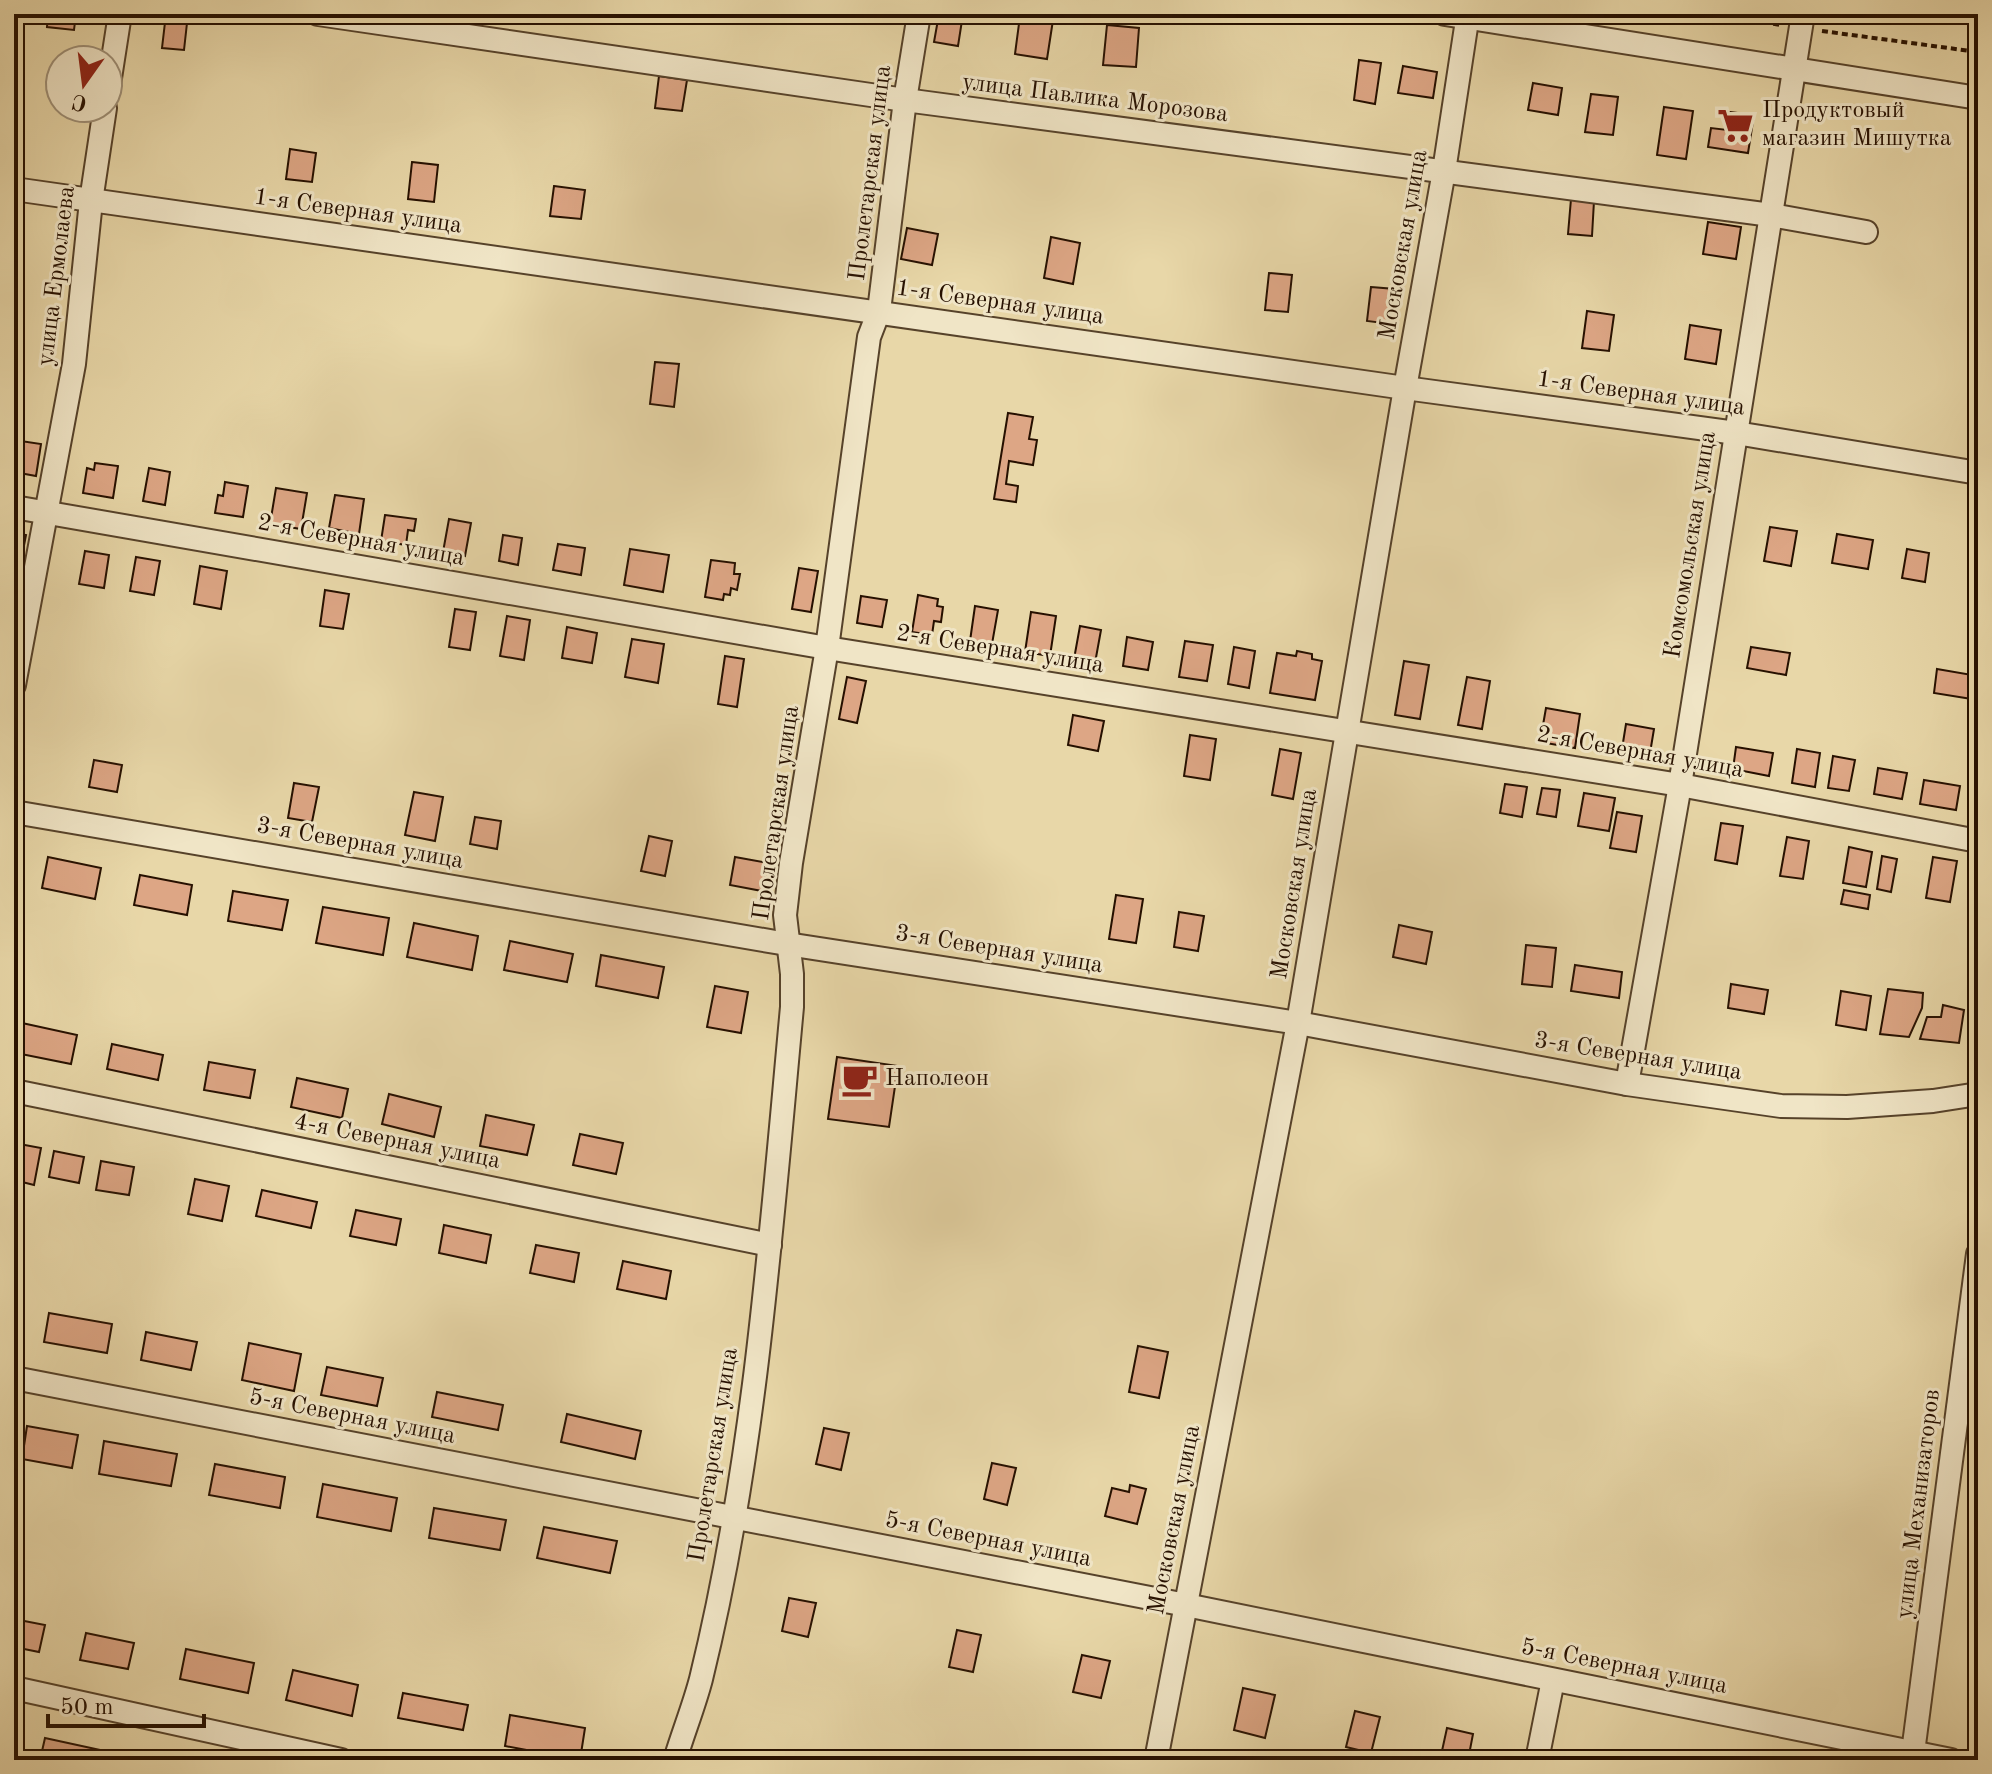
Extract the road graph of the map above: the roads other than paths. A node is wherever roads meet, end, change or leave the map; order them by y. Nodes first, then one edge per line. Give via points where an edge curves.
1 (120, 14) edge
2 (318, 14) edge
3 (919, 14) edge
4 (1460, 15) edge
5 (1802, 21) edge
6 (115, 44) edge
7 (1794, 70) junction
8 (1978, 98) edge
9 (905, 100) junction
10 (103, 124) edge
11 (1444, 171) junction
12 (14, 189) edge
13 (91, 201) junction
14 (1771, 215) junction
15 (1866, 232) dead end
16 (879, 311) junction
17 (1405, 388) junction
18 (1736, 433) junction
19 (1978, 473) edge
20 (14, 507) edge
21 (48, 513) junction
22 (827, 648) junction
23 (14, 685) edge
24 (1346, 732) junction
25 (1680, 785) junction
26 (14, 812) edge
27 (1978, 841) edge
28 (787, 944) junction
29 (1298, 1023) junction
30 (1627, 1084) junction
31 (14, 1091) edge
32 (1978, 1094) edge
33 (770, 1245) junction
34 (1978, 1254) edge
35 (14, 1378) edge
36 (733, 1518) junction
37 (1186, 1605) junction
38 (1553, 1680) junction
39 (14, 1688) edge
40 (1912, 1756) edge
41 (341, 1760) edge
42 (675, 1760) edge
43 (1156, 1760) edge
44 (1537, 1760) edge
45 (1951, 1760) edge

1 - 6 street
2 - 9 street, улица Павлика Морозова
3 - 9 street, Пролетарская улица
4 - 7 street
4 - 11 street, Московская улица
5 - 7 street, Комсомольская улица
7 - 8 street
7 - 14 street, Комсомольская улица
9 - 11 street, улица Павлика Морозова
9 - 16 street, Пролетарская улица
10 - 13 street, улица Ермолаева
11 - 14 street, улица Павлика Морозова
11 - 17 street, Московская улица
12 - 13 street, 1-я Северная улица
13 - 16 street, 1-я Северная улица
13 - 21 street, улица Ермолаева via 74,364
14 - 15 street, улица Павлика Морозова
14 - 18 street, Комсомольская улица
16 - 17 street, 1-я Северная улица
16 - 22 street, Пролетарская улица via 869,337
17 - 18 street, 1-я Северная улица
17 - 24 street, Московская улица
18 - 19 street, 1-я Северная улица
18 - 25 street, Комсомольская улица
20 - 21 street, 2-я Северная улица
21 - 22 street, 2-я Северная улица
21 - 23 street, улица Ермолаева
22 - 24 street, 2-я Северная улица
22 - 28 street, Пролетарская улица via 791,863
24 - 25 street, 2-я Северная улица
24 - 29 street, Московская улица
25 - 27 street, 2-я Северная улица
25 - 30 street, Комсомольская улица
26 - 28 street, 3-я Северная улица
28 - 29 street, 3-я Северная улица
28 - 33 street, Пролетарская улица via 792,1007
29 - 30 street, 3-я Северная улица
29 - 37 street, Московская улица
30 - 32 street, 3-я Северная улица via 1781,1106 1847,1107
31 - 33 street, 4-я Северная улица
33 - 36 street, Пролетарская улица
34 - 40 street, улица Механизаторов
35 - 36 street, 5-я Северная улица
36 - 37 street, 5-я Северная улица
36 - 42 street, Пролетарская улица via 700,1680
37 - 38 street, 5-я Северная улица
37 - 43 street, Московская улица
38 - 40 street, 5-я Северная улица
38 - 44 street
39 - 41 street
40 - 45 street, 5-я Северная улица

